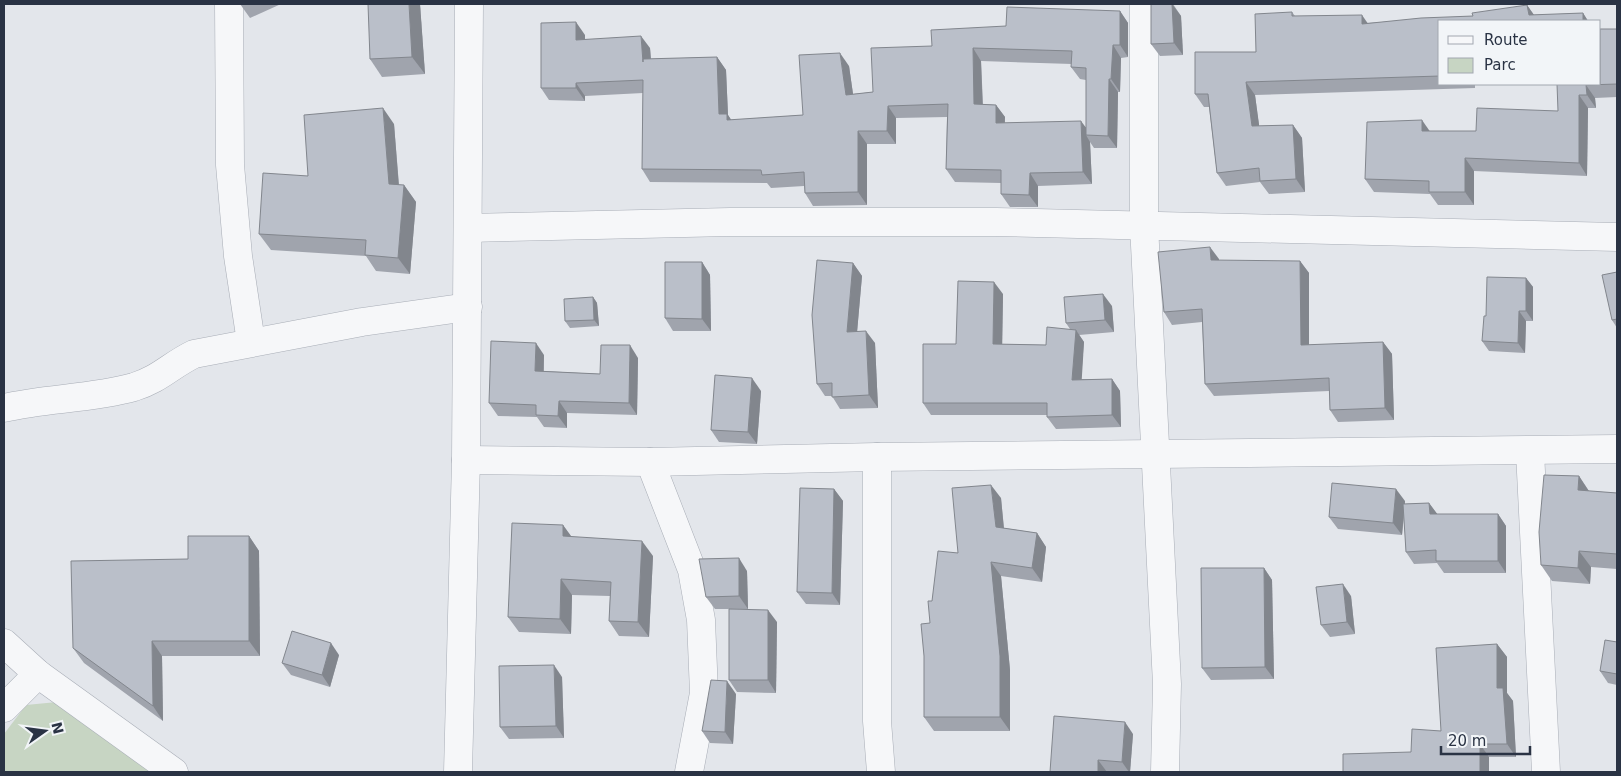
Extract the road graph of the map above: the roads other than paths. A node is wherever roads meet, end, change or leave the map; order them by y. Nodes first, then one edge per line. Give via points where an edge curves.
1 (228, 4) edge
2 (469, 4) edge
3 (1144, 4) edge
4 (1144, 225) junction
5 (468, 228) junction
6 (1617, 237) edge
7 (468, 307) junction
8 (251, 342) junction
9 (4, 408) edge
10 (1617, 449) edge
11 (1530, 452) junction
12 (1155, 455) junction
13 (877, 457) junction
14 (466, 460) junction
15 (650, 462) junction
16 (4, 643) edge
17 (38, 674) junction
18 (4, 708) edge
19 (174, 772) edge
20 (458, 772) edge
21 (689, 772) edge
22 (881, 772) edge
23 (1165, 772) edge
24 (1546, 772) edge

1 - 8 street via 230,165 238,256
2 - 5 street
3 - 4 street
4 - 5 street via 730,222
4 - 6 street
4 - 12 street
5 - 7 street
7 - 8 street
7 - 14 street
8 - 9 street via 194,354 160,377 134,387
10 - 11 street
11 - 12 street
11 - 24 street
12 - 13 street
12 - 23 street via 1167,684
13 - 15 street
13 - 22 street via 877,696
14 - 15 street
14 - 20 street
15 - 21 street via 692,570 701,620 704,693
16 - 17 street
17 - 18 street
17 - 19 street

